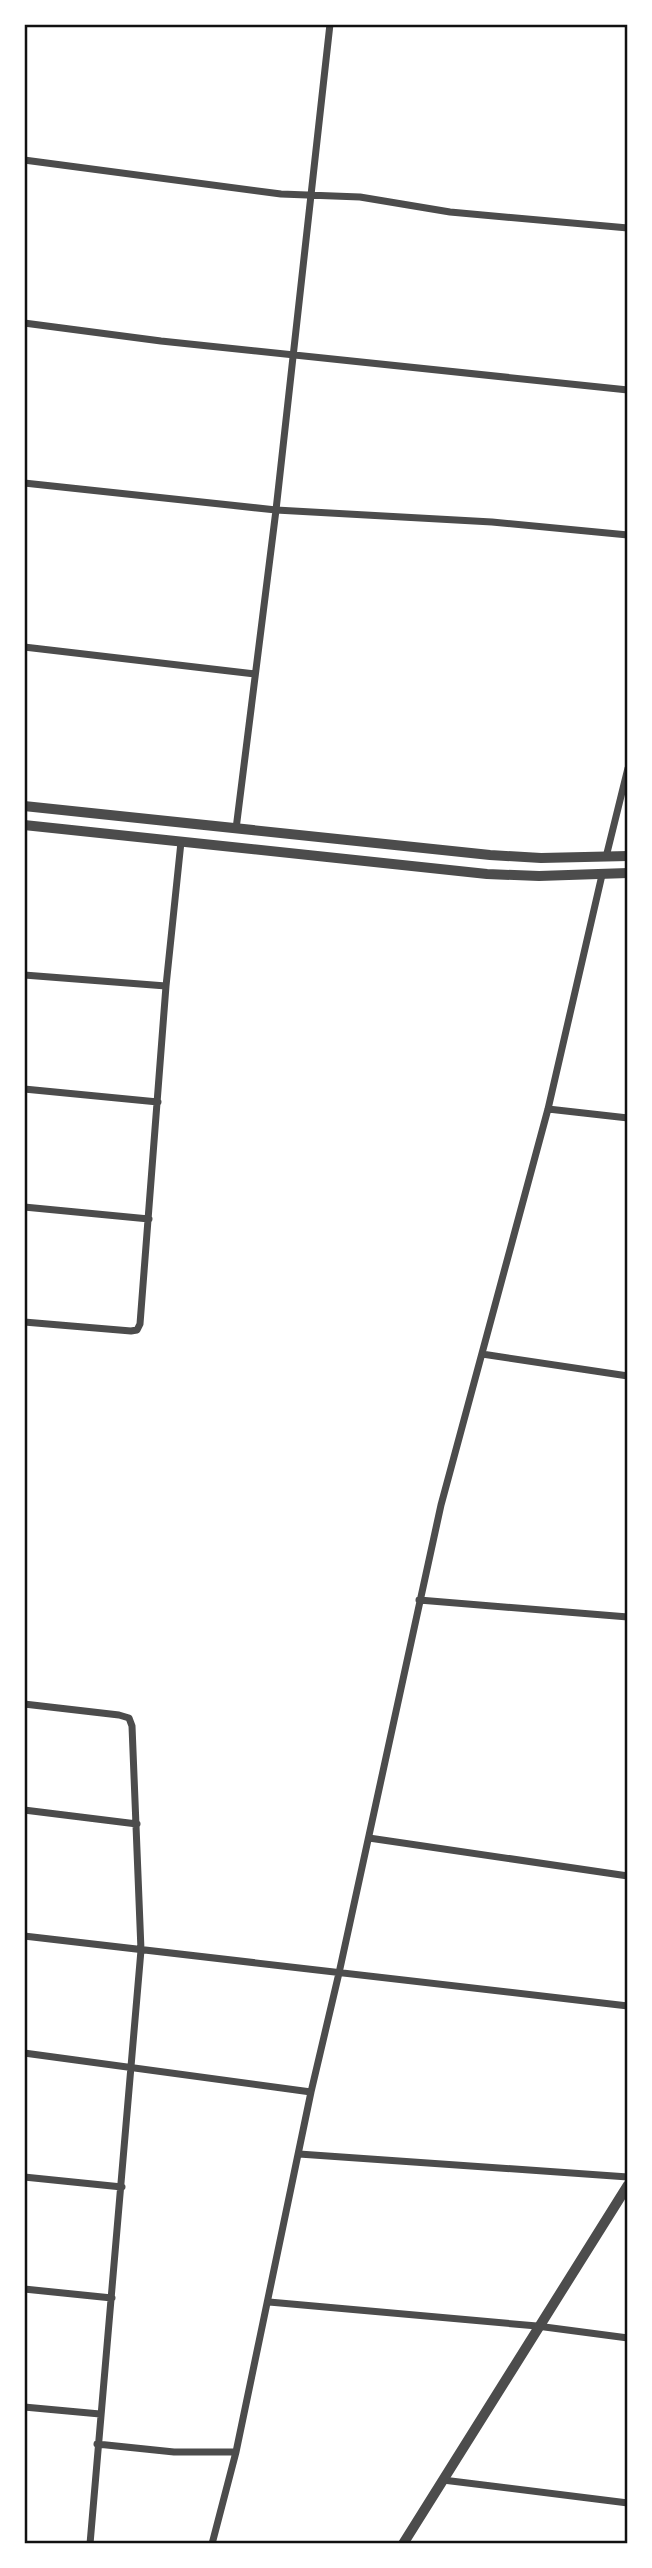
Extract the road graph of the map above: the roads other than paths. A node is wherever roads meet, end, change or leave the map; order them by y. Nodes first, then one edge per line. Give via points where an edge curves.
1 (330, 24) edge
2 (24, 160) edge
3 (311, 193) junction
4 (628, 228) edge
5 (24, 323) edge
6 (294, 355) junction
7 (628, 390) edge
8 (24, 483) edge
9 (276, 510) junction
10 (628, 535) edge
11 (24, 647) edge
12 (255, 674) junction
13 (628, 768) edge
14 (24, 806) edge
15 (24, 825) edge
16 (236, 830) junction
17 (181, 842) junction
18 (628, 856) edge
19 (606, 857) junction
20 (628, 873) edge
21 (602, 876) junction
22 (24, 975) edge
23 (166, 986) junction
24 (24, 1089) edge
25 (158, 1102) junction
26 (548, 1109) junction
27 (628, 1118) edge
28 (24, 1207) edge
29 (149, 1219) junction
30 (24, 1322) edge
31 (482, 1354) junction
32 (628, 1376) edge
33 (419, 1600) junction
34 (628, 1617) edge
35 (24, 1704) edge
36 (24, 1810) edge
37 (137, 1824) junction
38 (369, 1838) junction
39 (628, 1875) edge
40 (24, 1936) edge
41 (141, 1950) junction
42 (339, 1973) junction
43 (628, 2007) edge
44 (24, 2053) edge
45 (132, 2067) junction
46 (311, 2092) junction
47 (299, 2154) junction
48 (628, 2177) edge
49 (24, 2178) edge
50 (628, 2185) edge
51 (122, 2187) junction
52 (24, 2289) edge
53 (112, 2298) junction
54 (269, 2302) junction
55 (537, 2326) junction
56 (628, 2338) edge
57 (24, 2407) edge
58 (100, 2414) junction
59 (97, 2444) junction
60 (236, 2452) junction
61 (443, 2480) junction
62 (628, 2503) edge
63 (90, 2543) edge
64 (212, 2543) edge
65 (402, 2543) edge

1 - 3 street
2 - 3 street via 281,194
3 - 4 street via 450,212
3 - 6 street
5 - 6 street
6 - 7 street
6 - 9 street
8 - 9 street
9 - 10 street
9 - 12 street
11 - 12 street
12 - 16 street
13 - 19 street
14 - 16 street
15 - 17 street
16 - 19 street via 490,855
17 - 21 street via 487,874
17 - 23 street
18 - 19 street
20 - 21 street
21 - 26 street
22 - 23 street
23 - 25 street
24 - 25 street
25 - 29 street
26 - 27 street
26 - 31 street
28 - 29 street
29 - 30 street via 137,1330
31 - 32 street
31 - 33 street
33 - 34 street
33 - 38 street
35 - 37 street via 129,1718
36 - 37 street
37 - 41 street
38 - 39 street
38 - 42 street
40 - 41 street
41 - 42 street
41 - 45 street
42 - 43 street
42 - 46 street
44 - 45 street
45 - 46 street
45 - 51 street
46 - 47 street
47 - 48 street
47 - 54 street
49 - 51 street
50 - 55 street
51 - 53 street
52 - 53 street
53 - 58 street
54 - 55 street
54 - 60 street
55 - 56 street
55 - 61 street
57 - 58 street
58 - 59 street
59 - 60 street via 174,2452
59 - 63 street
60 - 64 street
61 - 62 street
61 - 65 street

